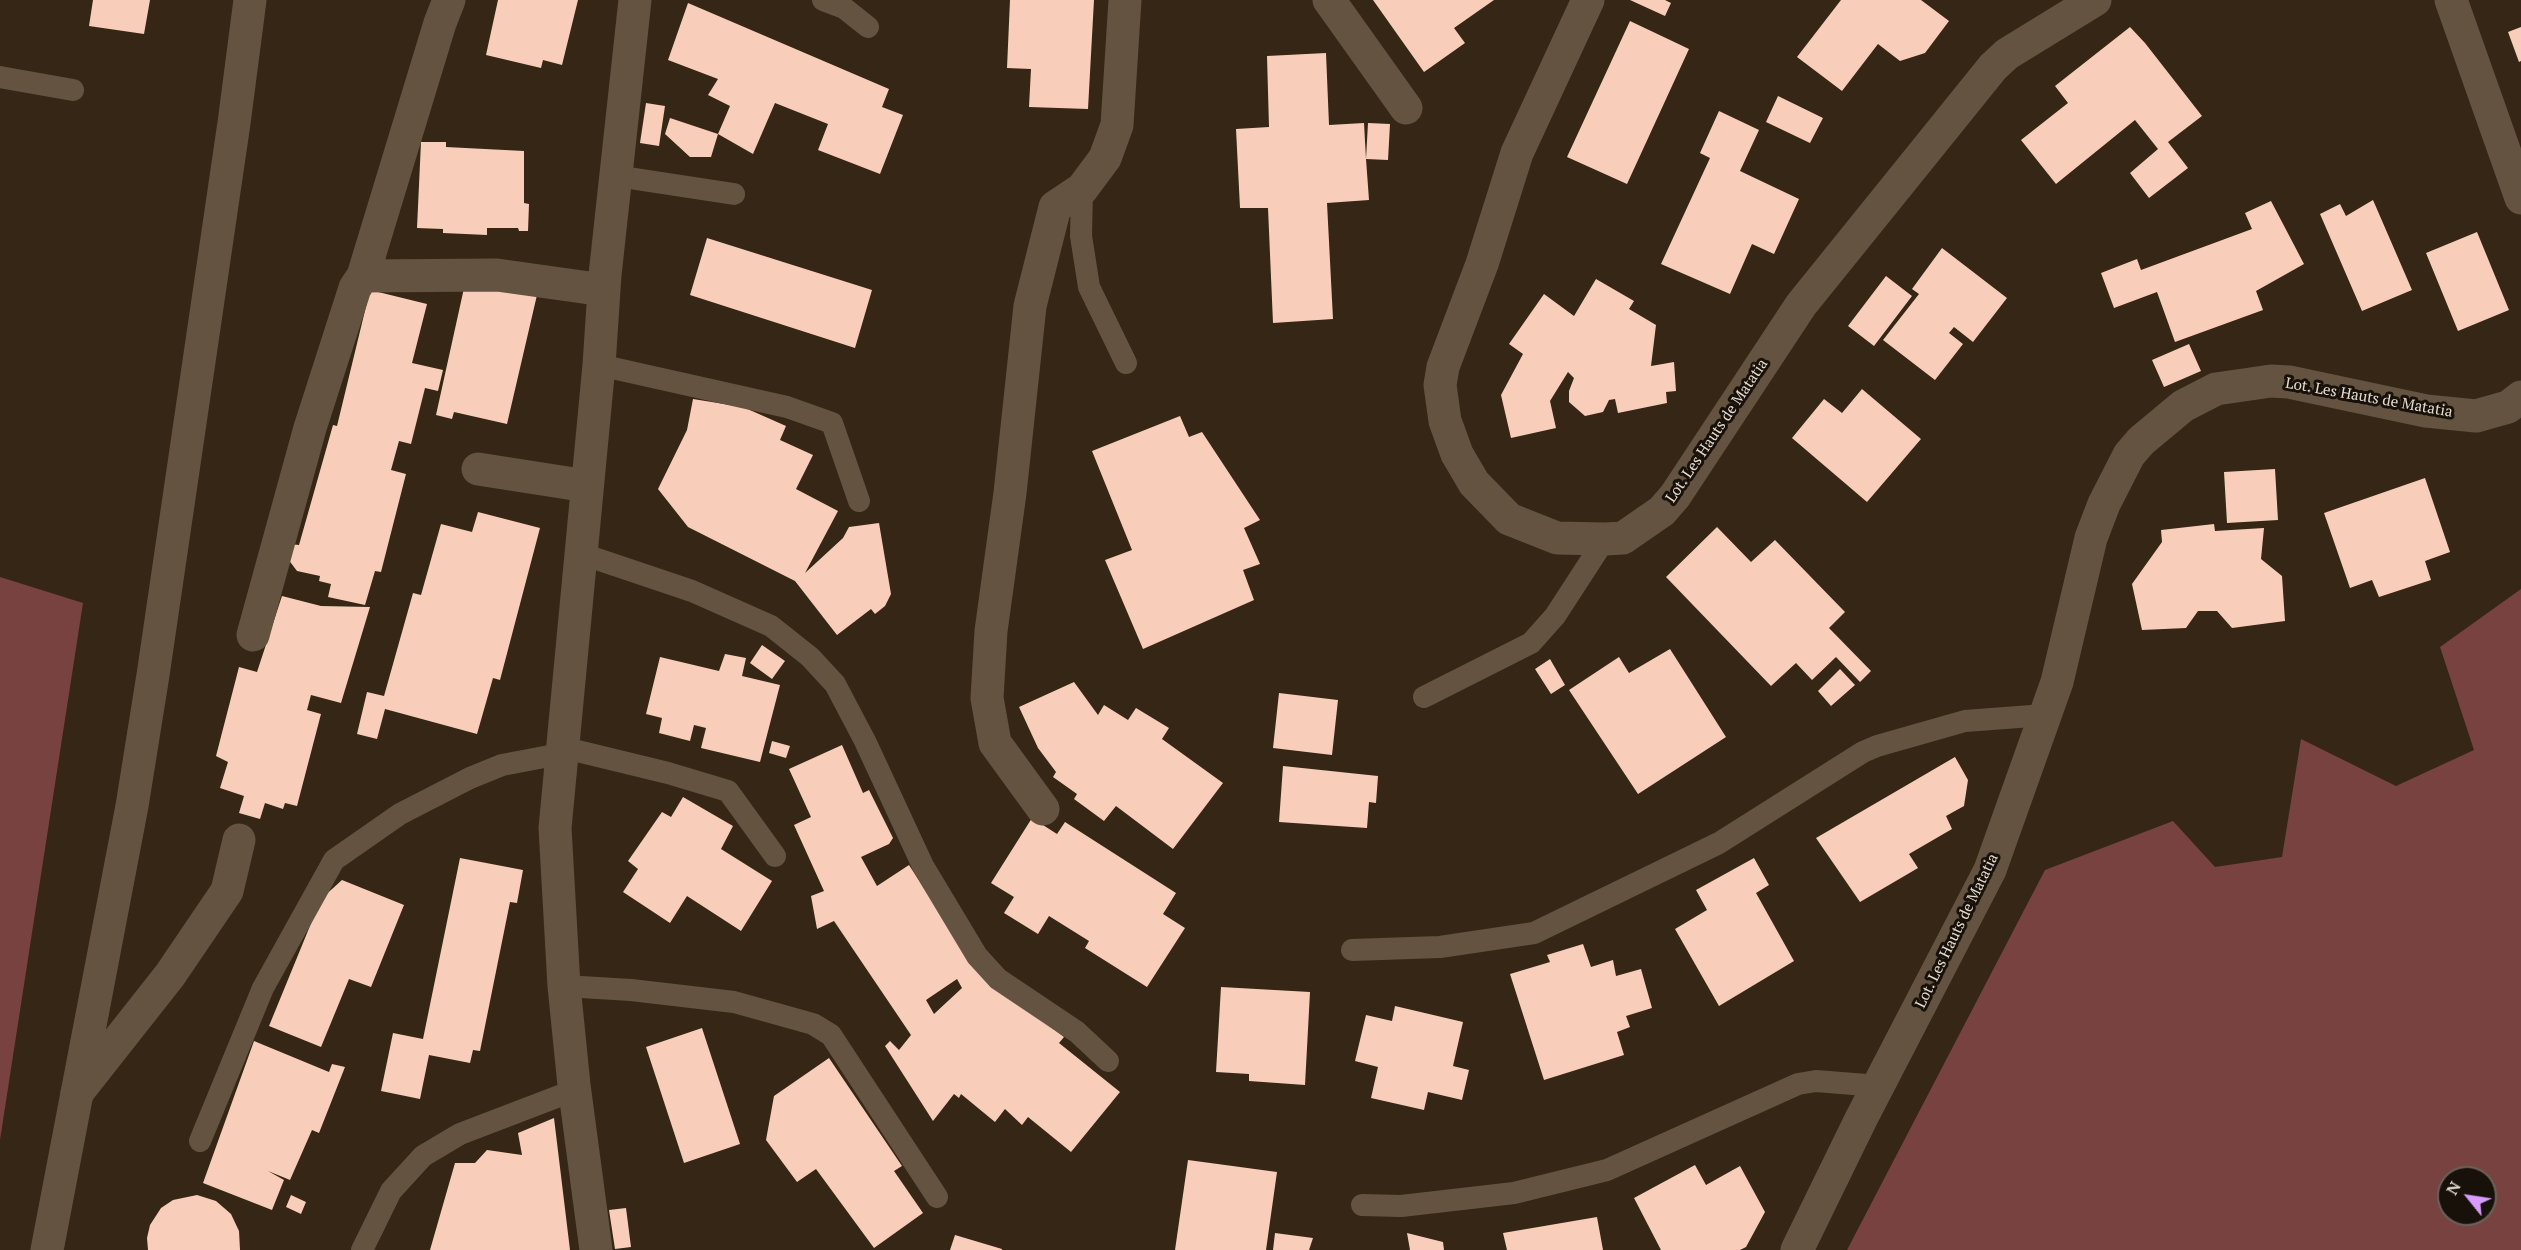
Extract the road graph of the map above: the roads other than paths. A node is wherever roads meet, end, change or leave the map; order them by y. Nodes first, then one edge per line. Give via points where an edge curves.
1 (250, 0) edge
2 (449, 0) edge
3 (635, 0) edge
4 (823, 0) edge
5 (1125, 0) edge
6 (1329, 0) edge
7 (1588, 0) edge
8 (2095, 0) edge
9 (2458, 4) edge
10 (868, 27) dead end
11 (0, 76) edge
12 (73, 90) dead end
13 (1406, 108) dead end
14 (616, 176) junction
15 (1083, 189) junction
16 (734, 194) dead end
17 (2521, 198) edge
18 (363, 276) junction
19 (604, 290) junction
20 (1126, 363) dead end
21 (599, 365) junction
22 (2521, 397) edge
23 (478, 469) dead end
24 (587, 486) junction
25 (859, 501) dead end
26 (1605, 539) junction
27 (582, 554) junction
28 (253, 635) dead end
29 (1424, 697) dead end
30 (2045, 715) junction
31 (561, 751) junction
32 (1043, 809) dead end
33 (239, 840) dead end
34 (775, 856) dead end
35 (1352, 951) dead end
36 (564, 986) junction
37 (1108, 1061) dead end
38 (1879, 1086) junction
39 (575, 1090) junction
40 (77, 1093) junction
41 (200, 1141) dead end
42 (938, 1197) dead end
43 (1362, 1205) dead end
44 (47, 1250) edge
45 (362, 1250) edge
46 (596, 1250) edge
47 (1797, 1250) edge

1 - 40 street via 132,806
2 - 18 street
3 - 14 street
4 - 10 lane via 844,8
5 - 15 street via 1117,125 1105,158
6 - 13 street
7 - 26 street, Lot. Les Hauts de Matatia via 1517,153 1440,385 1445,420 1457,454 1474,483 1509,519 1557,538
8 - 26 street, Lot. Les Hauts de Matatia via 2007,54 1993,67 1801,305 1675,496 1662,511 1623,538
9 - 17 street
11 - 12 lane
14 - 16 lane
14 - 19 street
15 - 20 lane via 1081,236 1089,287
15 - 32 street via 1055,207 1030,306 991,631 987,698 995,743
18 - 19 street via 497,275
18 - 28 street via 355,288 310,428
19 - 21 street
21 - 24 street
21 - 25 lane via 787,407 832,423
22 - 30 street, Lot. Les Hauts de Matatia via 2508,407 2476,416 2426,411 2271,381 2216,389 2183,406 2129,455 2104,504 2085,556 2062,664
23 - 24 street
24 - 27 street
26 - 29 lane via 1556,616 1531,642
27 - 31 street
27 - 37 lane via 692,591 771,626 810,657 835,684 923,866 977,956 998,980 1077,1032
30 - 35 lane via 1965,721 1877,746 1719,843 1534,933 1440,947
30 - 38 street, Lot. Les Hauts de Matatia via 1990,870
31 - 34 lane via 668,773 728,791
31 - 36 street via 555,828
31 - 41 lane via 502,765 470,778 400,814 334,860 263,988
33 - 40 street via 227,891 170,975
36 - 39 street
36 - 42 lane via 734,1002 813,1024 831,1035
38 - 43 lane via 1816,1081 1798,1084 1607,1170 1514,1193 1401,1206
38 - 47 street, Lot. Les Hauts de Matatia
39 - 45 lane via 460,1134 423,1156 391,1191
39 - 46 street
40 - 44 street

